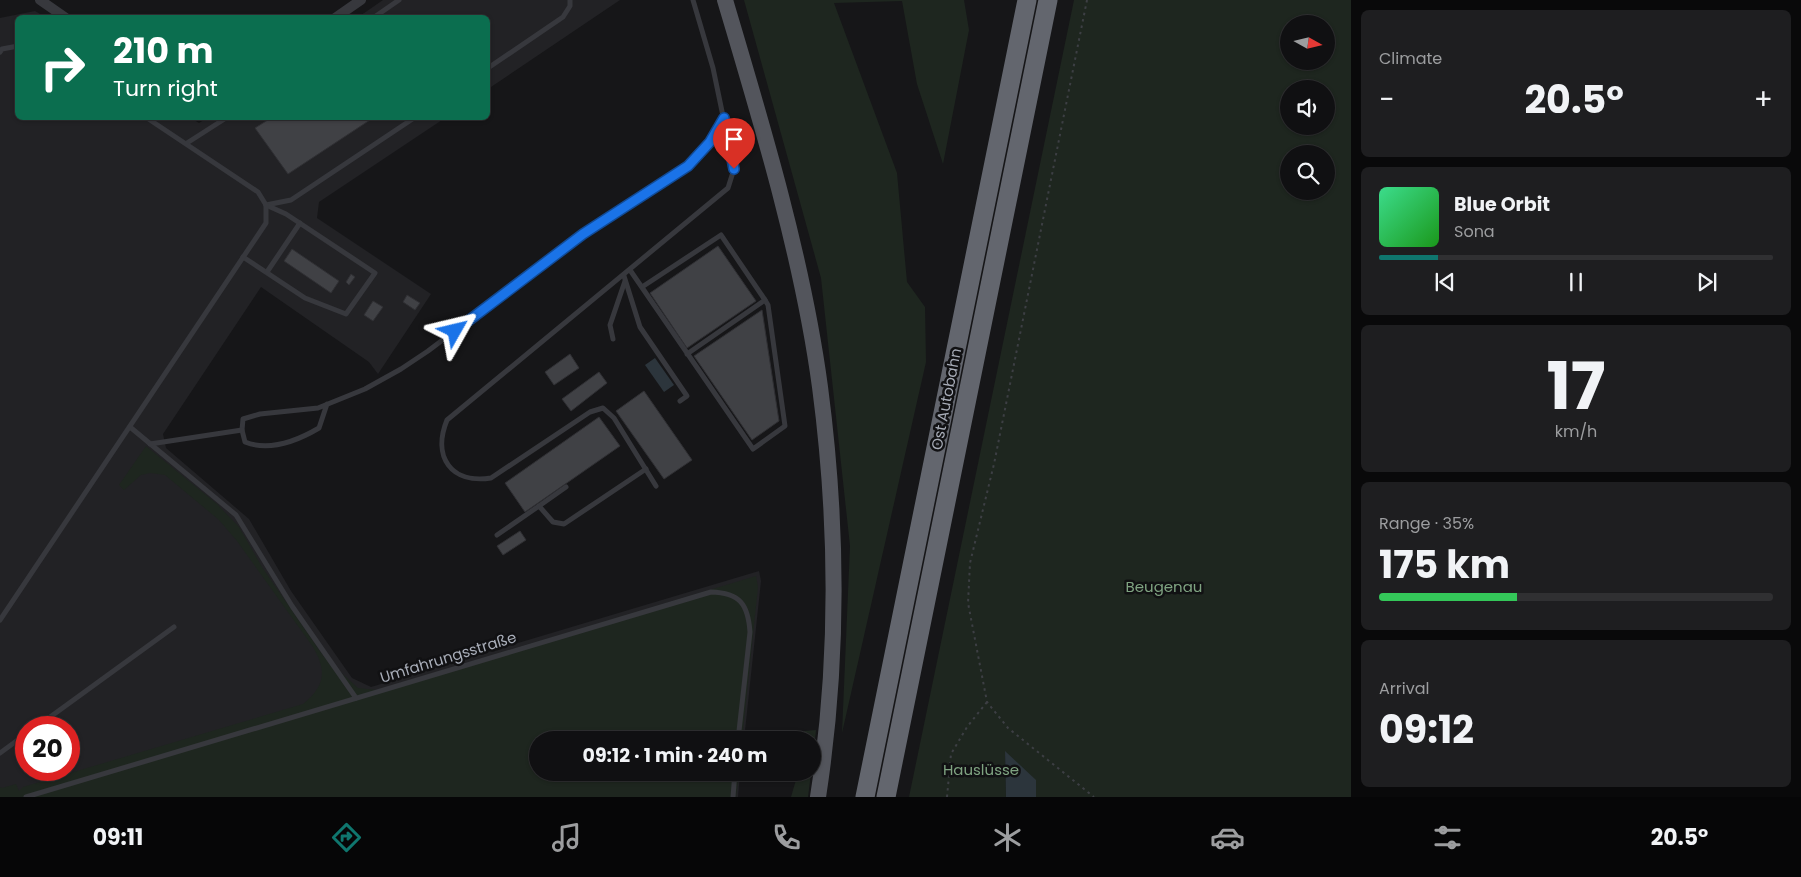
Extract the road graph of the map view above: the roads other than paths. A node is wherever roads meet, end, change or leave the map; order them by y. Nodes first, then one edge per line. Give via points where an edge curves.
1 (40, 0) edge
2 (361, 0) edge
3 (399, 0) edge
4 (570, 0) edge
5 (693, 0) edge
6 (725, 0) edge
7 (1027, 0) edge
8 (1048, 0) edge
9 (62, 15) edge
10 (339, 15) edge
11 (378, 15) edge
12 (15, 47) edge
13 (0, 52) edge
14 (490, 67) edge
15 (724, 118) junction
16 (150, 120) edge
17 (223, 120) edge
18 (411, 120) edge
19 (187, 144) junction
20 (266, 205) junction
21 (300, 223) junction
22 (243, 257) junction
23 (630, 270) junction
24 (267, 272) junction
25 (625, 278) junction
26 (642, 287) junction
27 (765, 300) junction
28 (613, 339) dead end
29 (687, 354) junction
30 (680, 401) dead end
31 (327, 404) junction
32 (130, 427) junction
33 (242, 430) junction
34 (150, 444) junction
35 (646, 468) junction
36 (656, 486) dead end
37 (566, 487) dead end
38 (539, 506) junction
39 (497, 535) dead end
40 (0, 620) edge
41 (174, 627) dead end
42 (356, 698) junction
43 (52, 716) edge
44 (739, 731) edge
45 (15, 742) edge
46 (0, 753) edge
47 (734, 781) edge
48 (26, 797) edge
49 (732, 797) edge
50 (818, 797) edge
51 (865, 797) edge
52 (886, 797) edge

1 - 9 street
2 - 10 street
3 - 11 lane
4 - 14 lane via 563,17
5 - 15 lane
6 - 50 main road via 791,241 820,387 835,569 832,678
7 - 51 highway, Ost Autobahn
8 - 52 highway, Ost Autobahn
12 - 13 lane
15 - 23 lane via 734,169 728,188
15 - 31 lane via 710,142 688,166 583,234 408,364 365,389
16 - 19 lane
17 - 19 lane
18 - 20 lane via 291,200
19 - 20 lane via 258,192
20 - 21 lane
20 - 22 lane via 266,223
21 - 24 lane
21 - 24 lane via 375,273 346,314 305,298
22 - 24 lane
22 - 32 lane
23 - 25 lane
23 - 26 lane
25 - 28 lane via 610,326
25 - 30 lane via 640,328 687,396
25 - 35 lane via 446,420 440,435 443,453 451,469 464,478 491,478 590,412 603,408 614,418
26 - 27 lane via 721,235
26 - 29 lane
27 - 29 lane
27 - 29 lane via 785,426 753,449
31 - 33 lane via 243,419
31 - 33 lane via 319,428 301,439 256,446 245,442
32 - 34 lane
32 - 40 lane
33 - 34 lane
34 - 42 lane via 236,515 292,606
35 - 36 lane
35 - 38 lane via 564,524 553,522
37 - 38 lane
38 - 39 lane
41 - 43 lane
42 - 44 lane, Umfahrungsstraße via 712,592 727,592 742,602 749,615
42 - 48 lane, Umfahrungsstraße
45 - 46 lane
47 - 49 lane

